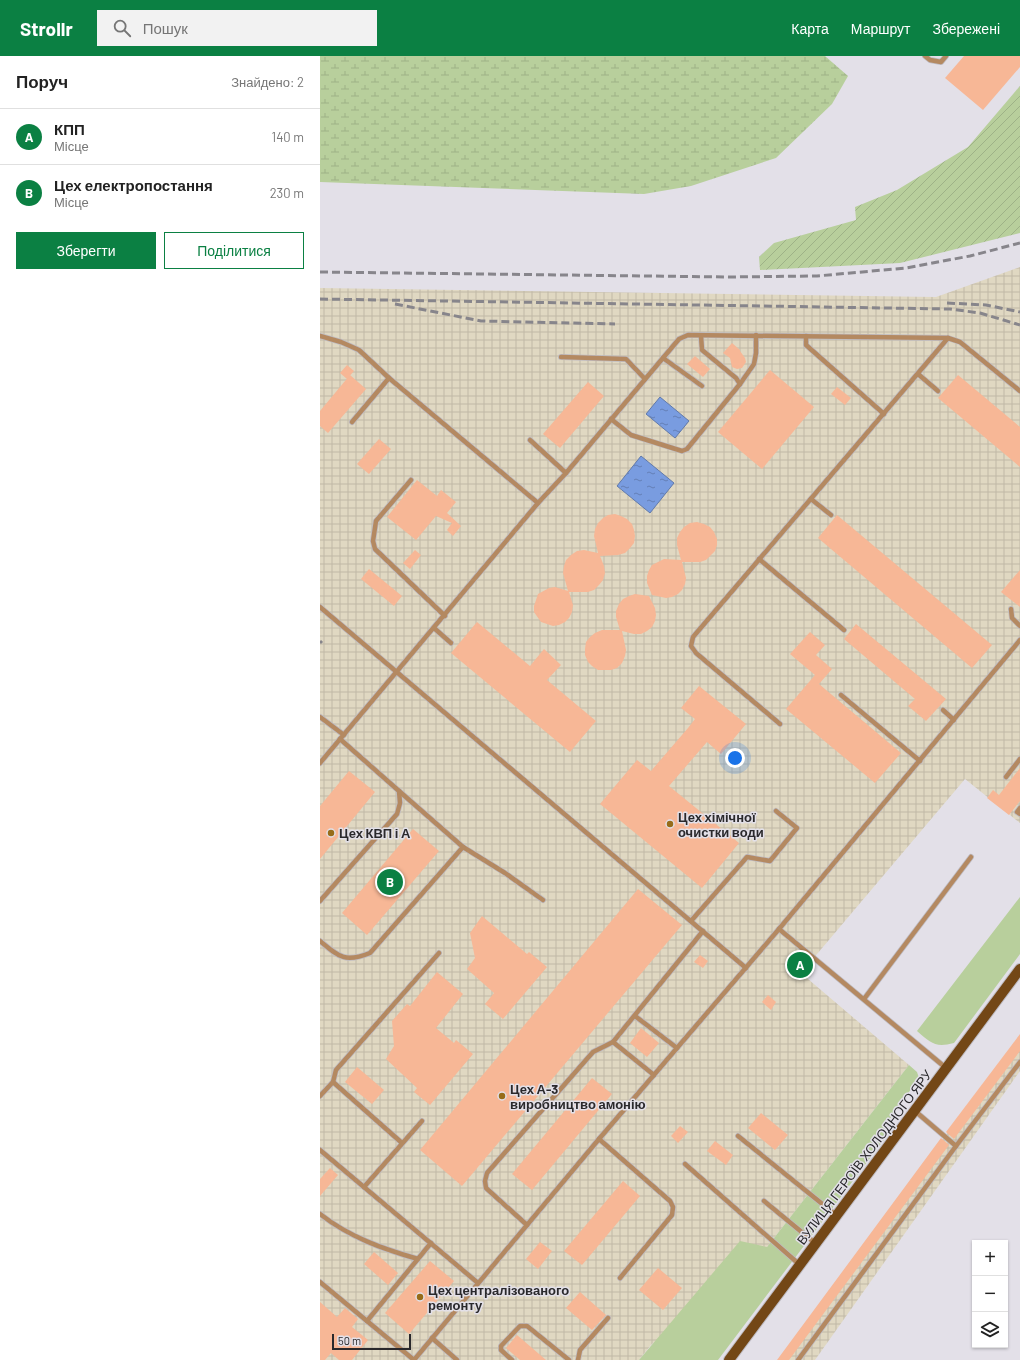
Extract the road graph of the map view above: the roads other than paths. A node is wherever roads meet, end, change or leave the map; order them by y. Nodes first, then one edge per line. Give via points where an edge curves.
1 (925, 56) edge
2 (946, 56) edge
3 (320, 336) edge
4 (701, 336) junction
5 (756, 336) junction
6 (806, 336) junction
7 (948, 338) junction
8 (560, 357) dead end
9 (663, 358) junction
10 (918, 374) junction
11 (389, 378) junction
12 (645, 380) junction
13 (740, 384) junction
14 (702, 386) dead end
15 (1019, 388) edge
16 (938, 391) dead end
17 (884, 414) junction
18 (611, 420) junction
19 (352, 422) dead end
20 (530, 440) dead end
21 (566, 474) junction
22 (412, 480) dead end
23 (811, 499) junction
24 (538, 503) junction
25 (831, 515) dead end
26 (759, 559) junction
27 (320, 607) edge
28 (1011, 610) dead end
29 (445, 616) junction
30 (1020, 626) edge
31 (434, 628) junction
32 (844, 630) dead end
33 (1020, 640) edge
34 (451, 643) dead end
35 (397, 672) junction
36 (841, 695) dead end
37 (943, 710) dead end
38 (320, 717) edge
39 (954, 720) junction
40 (780, 724) dead end
41 (344, 735) junction
42 (340, 739) junction
43 (1020, 759) edge
44 (920, 761) junction
45 (320, 763) edge
46 (1006, 777) dead end
47 (399, 791) junction
48 (1020, 808) edge
49 (776, 811) dead end
50 (1020, 814) edge
51 (463, 847) junction
52 (971, 857) dead end
53 (544, 900) dead end
54 (320, 901) edge
55 (691, 921) junction
56 (779, 929) junction
57 (703, 931) junction
58 (320, 941) edge
59 (439, 953) dead end
60 (746, 968) junction
61 (1020, 970) edge
62 (864, 999) junction
63 (635, 1016) junction
64 (613, 1042) junction
65 (677, 1048) junction
66 (1020, 1062) edge
67 (946, 1068) junction
68 (654, 1075) junction
69 (333, 1082) junction
70 (320, 1096) edge
71 (914, 1111) junction
72 (422, 1121) dead end
73 (738, 1136) dead end
74 (599, 1139) junction
75 (402, 1143) junction
76 (956, 1146) junction
77 (320, 1150) edge
78 (685, 1164) dead end
79 (364, 1187) junction
80 (764, 1201) dead end
81 (320, 1214) edge
82 (836, 1215) junction
83 (527, 1225) junction
84 (431, 1243) junction
85 (815, 1243) junction
86 (418, 1259) junction
87 (800, 1265) junction
88 (620, 1278) dead end
89 (320, 1282) edge
90 (478, 1283) junction
91 (608, 1318) dead end
92 (367, 1321) junction
93 (432, 1338) junction
94 (414, 1360) edge
95 (457, 1360) edge
96 (512, 1360) edge
97 (569, 1360) edge
98 (578, 1360) edge
99 (729, 1360) edge
100 (798, 1360) edge

1 - 2 lane via 941,62
3 - 11 lane via 359,350
4 - 5 lane
4 - 9 lane via 679,339
4 - 13 lane via 702,350
5 - 6 lane
5 - 13 lane via 754,364
6 - 7 lane
6 - 17 lane via 806,345
7 - 10 lane
7 - 15 lane via 960,342
8 - 12 lane via 626,359
9 - 12 lane
9 - 14 lane
10 - 16 lane
10 - 17 lane
11 - 19 lane
11 - 24 lane
12 - 18 lane
13 - 18 lane via 687,449 682,451 631,435
17 - 23 lane
18 - 21 lane
20 - 21 lane
21 - 24 lane
22 - 29 lane via 376,521 373,541 375,549
23 - 25 lane
23 - 26 lane
24 - 29 lane
26 - 32 lane
26 - 40 lane via 693,637 691,646
27 - 35 lane
28 - 30 lane via 1012,618
29 - 31 lane
31 - 34 lane
31 - 35 lane
33 - 39 lane
35 - 41 lane
35 - 55 lane
36 - 44 lane
37 - 39 lane
38 - 41 lane
39 - 44 lane
41 - 42 lane
42 - 45 lane
42 - 47 lane
43 - 46 lane
44 - 56 lane
47 - 51 lane
47 - 54 lane via 400,803 397,814
48 - 50 lane via 1017,812
49 - 55 lane via 796,828 770,861 746,857
51 - 53 lane
51 - 58 lane via 370,953 348,959 336,955
52 - 62 lane
55 - 57 lane
56 - 60 lane
56 - 62 lane
57 - 60 lane
57 - 63 lane
59 - 69 lane via 336,1070
60 - 65 lane
61 - 67 main road, ВУЛИЦЯ ГЕРОЇВ ХОЛОДНОГО ЯРУ
62 - 67 lane
63 - 64 lane
63 - 65 lane
64 - 68 lane
64 - 83 lane via 593,1052 487,1173 486,1188
65 - 68 lane
66 - 76 lane
67 - 71 main road, ВУЛИЦЯ ГЕРОЇВ ХОЛОДНОГО ЯРУ
68 - 74 lane
69 - 70 lane
69 - 75 lane
71 - 76 lane
71 - 82 main road, ВУЛИЦЯ ГЕРОЇВ ХОЛОДНОГО ЯРУ
72 - 75 lane
73 - 82 lane
74 - 83 lane
74 - 88 lane via 670,1201 673,1207 672,1215
75 - 79 lane
76 - 100 lane
77 - 79 lane
78 - 87 lane
79 - 84 lane
80 - 85 lane
81 - 86 lane via 362,1240
82 - 85 main road, ВУЛИЦЯ ГЕРОЇВ ХОЛОДНОГО ЯРУ
83 - 90 lane
84 - 86 lane
84 - 90 lane
85 - 87 main road, ВУЛИЦЯ ГЕРОЇВ ХОЛОДНОГО ЯРУ
86 - 92 lane
87 - 99 main road, ВУЛИЦЯ ГЕРОЇВ ХОЛОДНОГО ЯРУ
89 - 92 lane
90 - 93 lane
91 - 98 lane via 580,1350
92 - 94 lane
93 - 94 lane
93 - 95 lane
96 - 97 lane via 501,1350 501,1346 520,1326 527,1326

